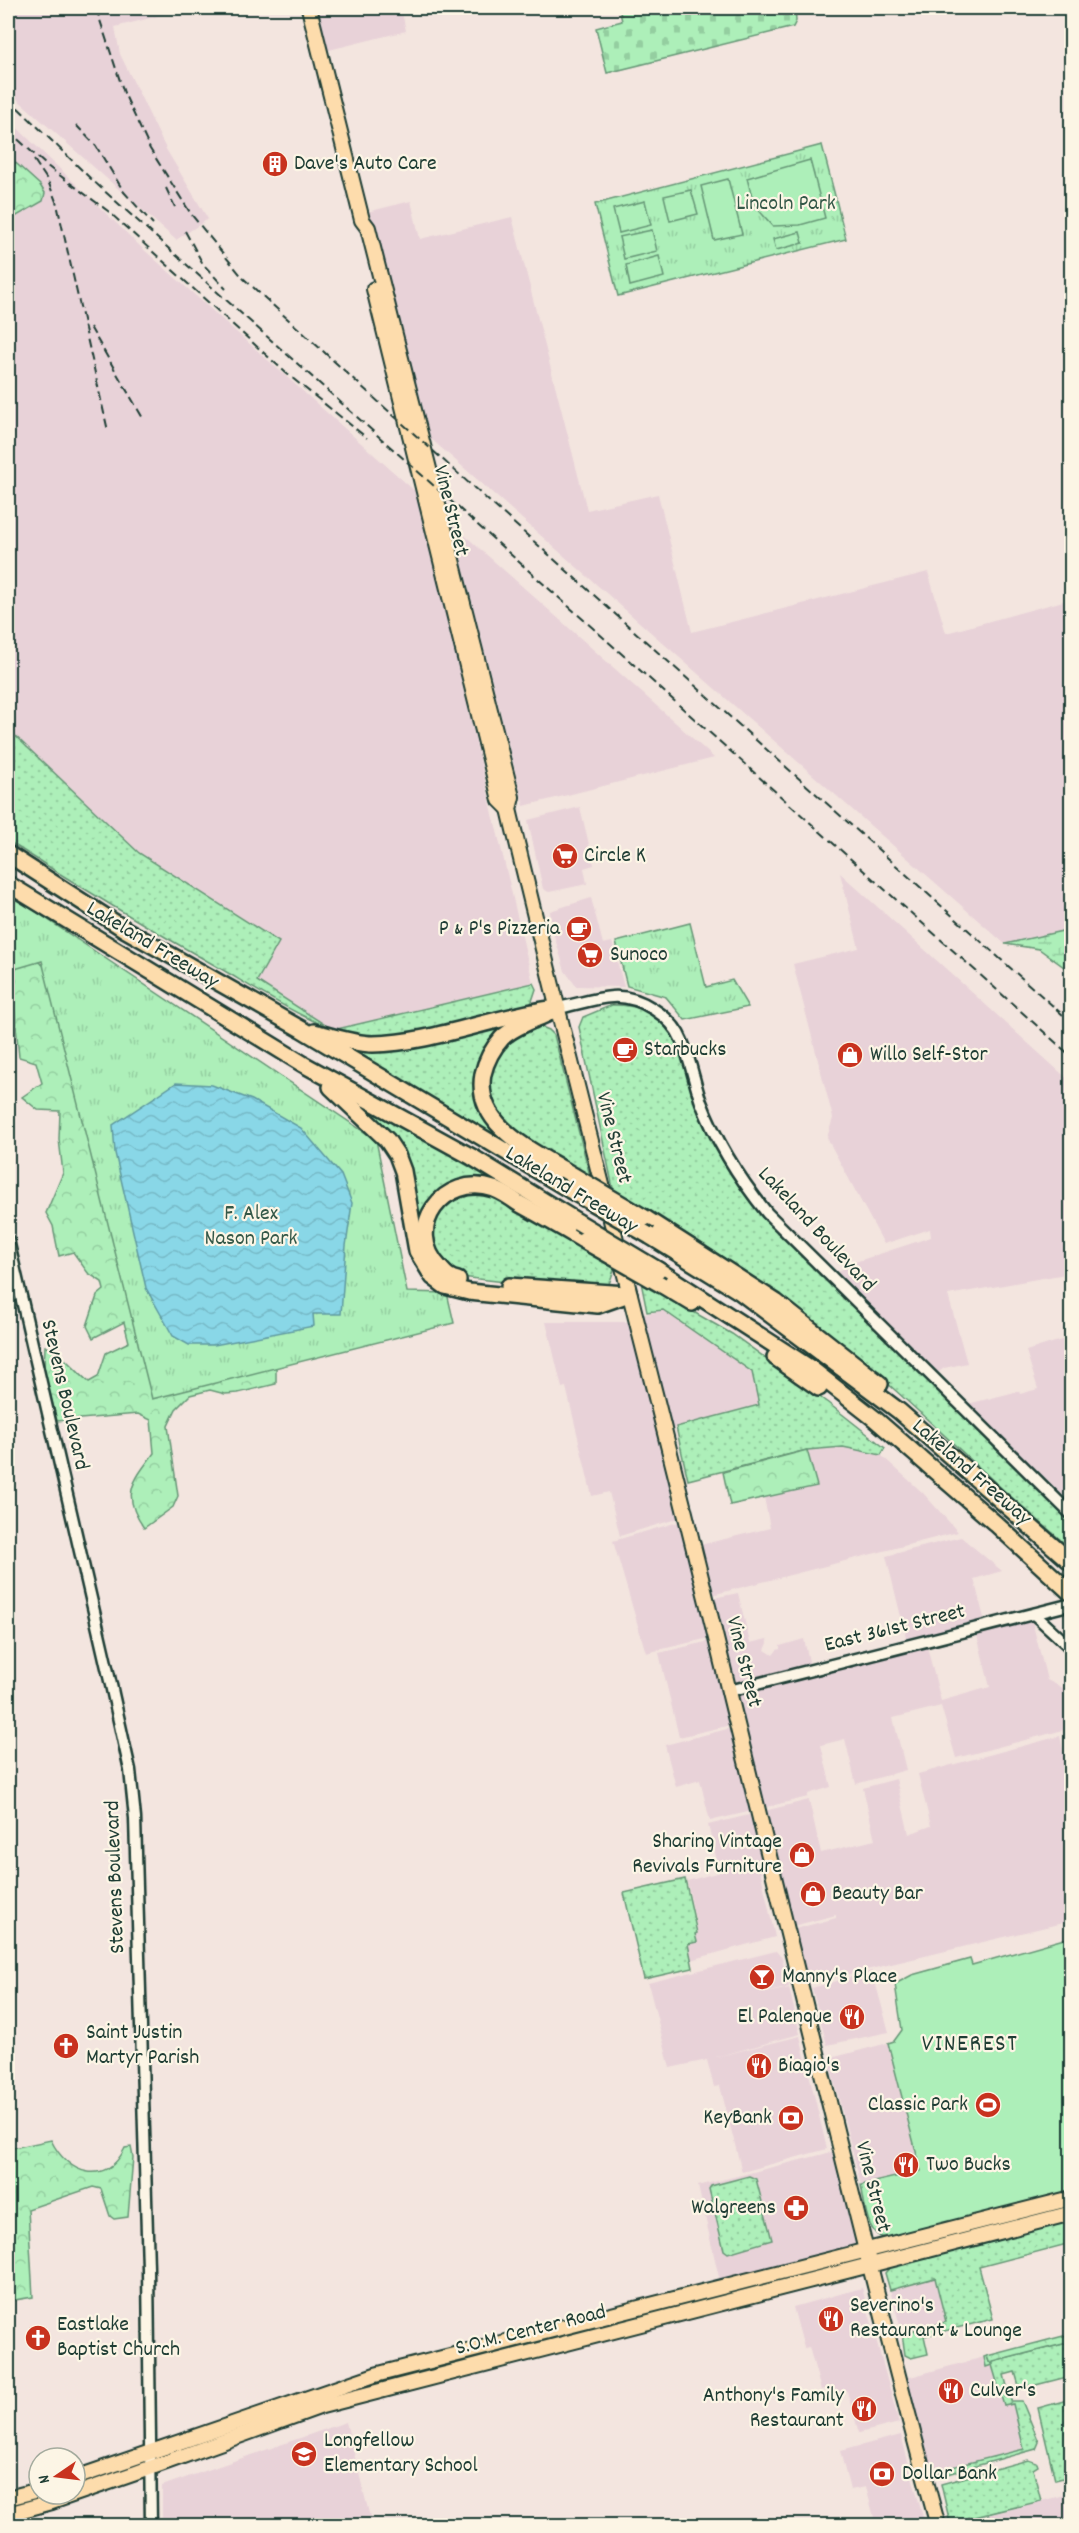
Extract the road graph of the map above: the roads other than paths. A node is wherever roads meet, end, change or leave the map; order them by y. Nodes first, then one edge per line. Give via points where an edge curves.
1 (309, 8) edge
2 (8, 854) edge
3 (8, 884) edge
4 (558, 1008) junction
5 (301, 1029) junction
6 (303, 1064) junction
7 (8, 1240) edge
8 (629, 1294) junction
9 (940, 1476) junction
10 (992, 1492) junction
11 (1071, 1515) edge
12 (1071, 1563) edge
13 (1071, 1594) edge
14 (1071, 1604) edge
15 (1034, 1614) junction
16 (1071, 1649) edge
17 (729, 1691) junction
18 (1071, 2198) edge
19 (1071, 2213) edge
20 (868, 2257) junction
21 (151, 2453) junction
22 (152, 2467) junction
23 (87, 2474) edge
24 (27, 2493) edge
25 (8, 2498) edge
26 (8, 2514) edge
27 (151, 2526) edge
28 (938, 2526) edge

1 - 4 main road, Vine Street via 512,797 509,809
2 - 5 highway, Lakeland Freeway via 126,930
3 - 6 highway, Lakeland Freeway
4 - 5 highway via 401,1042 370,1044
4 - 8 main road, Vine Street
4 - 10 highway, bridge via 503,1037 486,1062 481,1085 485,1106 498,1125 517,1142 776,1302 842,1352 957,1453
4 - 11 street, Lakeland Boulevard via 612,997 628,998 663,1016 682,1039 716,1137 737,1175 766,1213
5 - 10 highway, Lakeland Freeway, bridge via 739,1291 899,1411
6 - 8 highway via 387,1140 403,1171 417,1251 424,1266 445,1286 598,1305
6 - 9 highway, Lakeland Freeway, bridge via 472,1157 810,1368
7 - 21 street, Stevens Boulevard via 132,1786
8 - 9 highway, bridge via 449,1278 432,1261 425,1225 435,1204 448,1193 465,1186 494,1189 707,1312 808,1379 895,1448
8 - 17 main road, Vine Street
9 - 13 highway, Lakeland Freeway
10 - 12 highway, Lakeland Freeway
14 - 15 street, East 361st Street
15 - 16 street
15 - 17 street, East 361st Street
17 - 20 main road, Vine Street
18 - 20 main road, S.O.M. Center Road
19 - 20 main road, S.O.M. Center Road
20 - 21 main road, S.O.M. Center Road via 375,2375
20 - 22 main road, S.O.M. Center Road via 322,2406
20 - 28 main road, Vine Street
21 - 22 street, Stevens Boulevard
21 - 23 main road, S.O.M. Center Road
22 - 26 main road, S.O.M. Center Road
22 - 27 street, Stevens Boulevard
24 - 25 main road

